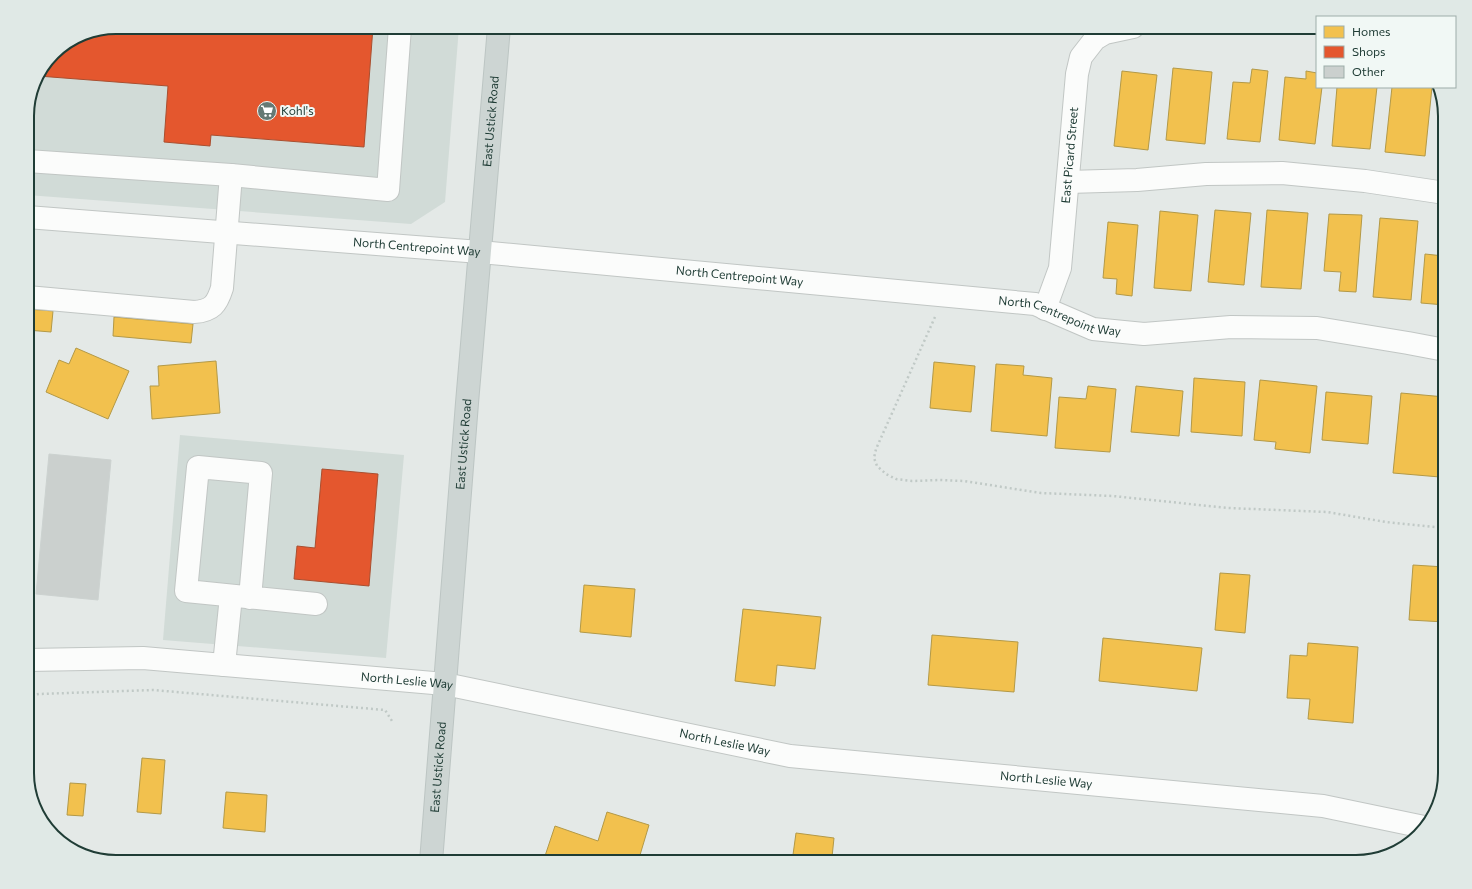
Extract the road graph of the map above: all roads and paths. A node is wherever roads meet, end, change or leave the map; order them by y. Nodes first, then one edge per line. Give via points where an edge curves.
1 (399, 34) edge
2 (498, 34) edge
3 (1103, 34) edge
4 (34, 161) edge
5 (231, 175) junction
6 (1068, 182) junction
7 (1438, 192) edge
8 (34, 218) edge
9 (226, 232) junction
10 (480, 252) junction
11 (944, 296) junction
12 (34, 298) edge
13 (1046, 309) junction
14 (1438, 349) edge
15 (1438, 527) edge
16 (241, 597) junction
17 (316, 604) dead end
18 (34, 660) edge
19 (224, 665) junction
20 (445, 684) junction
21 (34, 695) edge
22 (392, 720) dead end
23 (1419, 826) edge
24 (432, 855) edge

1 - 5 street via 388,190
2 - 10 main road, East Ustick Road
3 - 6 street, East Picard Street via 1095,39 1081,57 1077,74
4 - 5 street
5 - 9 street
6 - 7 street via 1206,174 1282,173 1365,181
6 - 13 street, East Picard Street via 1060,268
8 - 9 street, North Centrepoint Way
9 - 10 street, North Centrepoint Way
9 - 12 street via 224,278 220,295 216,303 201,312
10 - 11 street, North Centrepoint Way
10 - 20 main road, East Ustick Road
11 - 13 street, North Centrepoint Way via 1035,304
11 - 15 path via 876,449 874,458 877,466 896,479 964,481 1041,492 1113,496 1228,508 1327,512
13 - 14 street, North Centrepoint Way via 1093,330 1144,334 1231,327 1317,328
16 - 16 street via 261,474 198,467 186,591
16 - 17 street
16 - 19 street
18 - 19 street, North Leslie Way via 143,658
19 - 20 street, North Leslie Way
20 - 23 street, North Leslie Way via 790,756 1323,806
20 - 24 main road, East Ustick Road
21 - 22 path via 153,690 385,710

